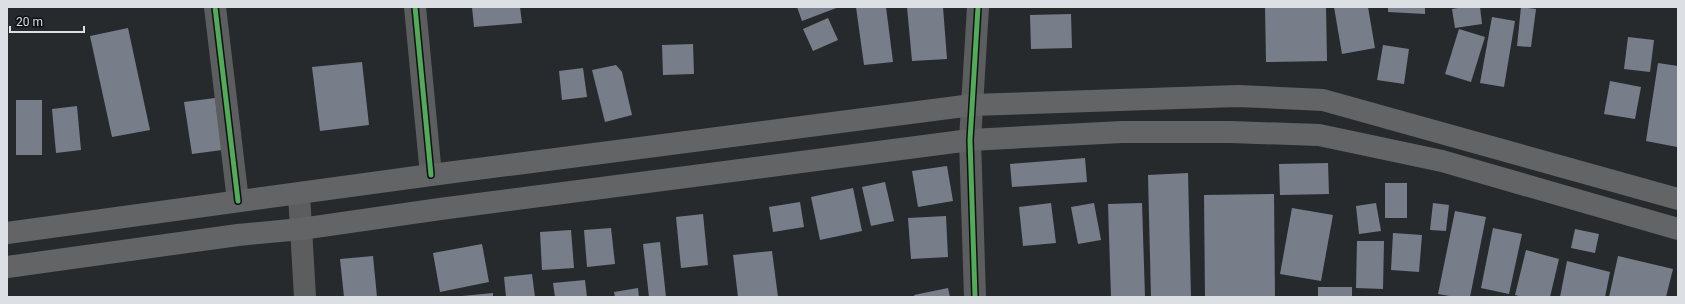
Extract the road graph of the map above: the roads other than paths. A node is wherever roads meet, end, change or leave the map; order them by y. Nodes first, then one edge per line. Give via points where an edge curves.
1 (216, 7) edge
2 (416, 7) edge
3 (978, 7) edge
4 (972, 105) junction
5 (970, 140) junction
6 (431, 175) junction
7 (299, 194) junction
8 (1678, 199) edge
9 (238, 201) junction
10 (301, 229) junction
11 (1678, 229) edge
12 (7, 233) edge
13 (7, 267) edge
14 (305, 297) edge
15 (975, 297) edge

1 - 9 street
2 - 6 street
3 - 4 street
4 - 5 street
4 - 6 highway
4 - 8 highway via 1238,96 1323,100
5 - 10 highway
5 - 11 highway via 1122,132 1319,135 1442,161
5 - 15 street
6 - 7 highway
7 - 9 highway
7 - 10 street
9 - 12 highway
10 - 13 highway via 238,235
10 - 14 street

